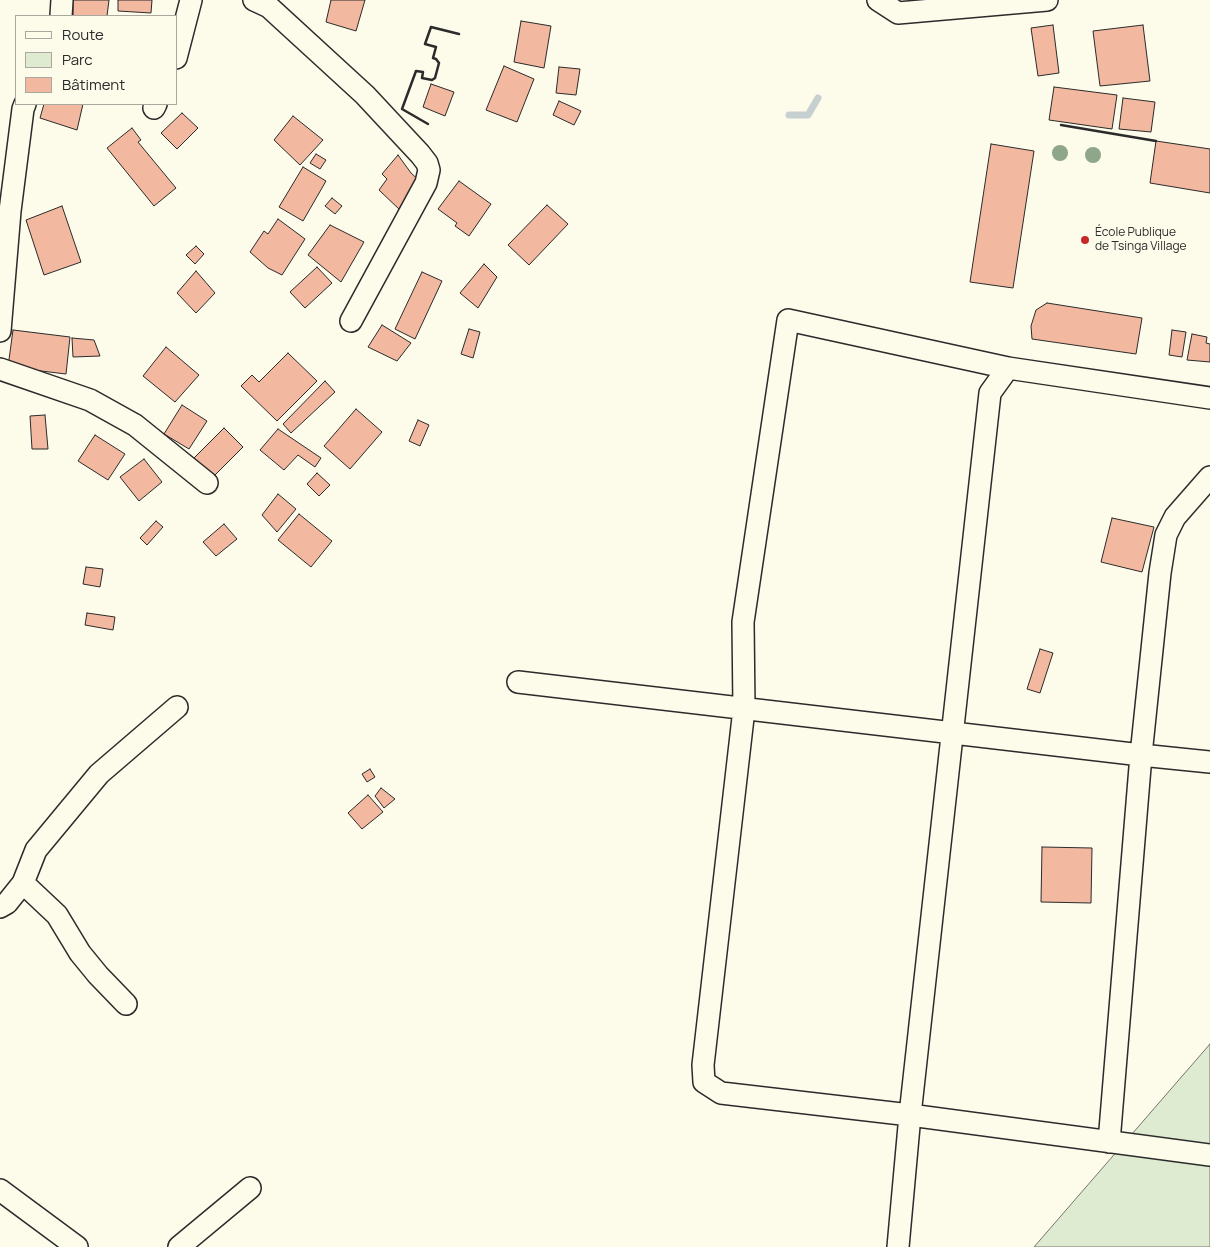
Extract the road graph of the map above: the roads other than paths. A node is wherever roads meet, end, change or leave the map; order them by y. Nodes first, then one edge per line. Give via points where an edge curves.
1 (62, 0) edge
2 (191, 0) edge
3 (254, 0) edge
4 (878, 0) edge
5 (1047, 0) edge
6 (61, 15) edge
7 (178, 50) edge
8 (25, 105) edge
9 (351, 321) dead end
10 (0, 331) edge
11 (1008, 368) junction
12 (0, 369) edge
13 (1210, 398) edge
14 (1210, 477) edge
15 (207, 483) dead end
16 (518, 682) dead end
17 (177, 707) dead end
18 (744, 709) junction
19 (951, 733) junction
20 (1141, 755) junction
21 (1210, 762) edge
22 (23, 883) junction
23 (0, 907) edge
24 (126, 1004) dead end
25 (910, 1115) junction
26 (1109, 1142) junction
27 (1210, 1155) edge
28 (250, 1188) dead end
29 (0, 1190) edge
30 (77, 1247) edge
31 (179, 1247) edge
32 (898, 1247) edge

1 - 6 street
2 - 7 street
3 - 9 street via 269,7 365,95 427,163 426,183
4 - 5 street via 898,13
8 - 10 street via 10,211
11 - 13 street
11 - 18 street via 788,320 743,622
11 - 19 street via 990,393
12 - 15 street via 90,400 135,425
14 - 20 street via 1175,517 1166,535
16 - 18 street
17 - 22 street via 99,774 36,850
18 - 19 street
18 - 25 street via 703,1065 704,1082 721,1093
19 - 20 street
19 - 25 street
20 - 21 street
20 - 26 street
22 - 23 street
22 - 24 street via 58,915 80,953
25 - 26 street
25 - 32 street
26 - 27 street
28 - 31 street
29 - 30 street

